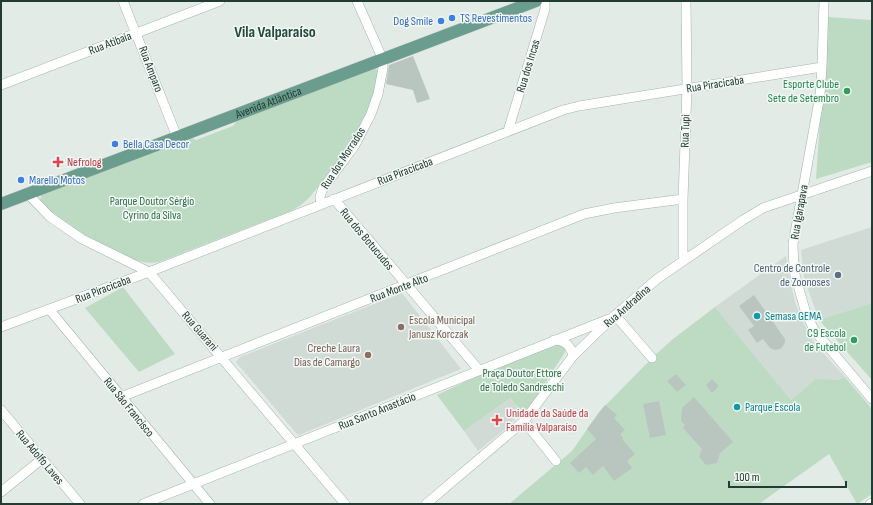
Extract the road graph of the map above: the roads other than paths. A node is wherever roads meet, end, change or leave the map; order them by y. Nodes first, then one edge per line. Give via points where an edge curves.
1 (123, 1) edge
2 (220, 1) edge
3 (357, 1) edge
4 (536, 1) edge
5 (545, 1) edge
6 (686, 1) edge
7 (824, 1) edge
8 (137, 33) junction
9 (383, 60) junction
10 (822, 67) junction
11 (1, 85) edge
12 (687, 88) junction
13 (508, 131) junction
14 (177, 137) junction
15 (872, 171) edge
16 (27, 193) junction
17 (802, 194) junction
18 (334, 199) junction
19 (683, 199) junction
20 (1, 204) edge
21 (321, 204) junction
22 (683, 260) junction
23 (149, 272) junction
24 (407, 285) junction
25 (49, 309) junction
26 (614, 316) junction
27 (1, 327) edge
28 (552, 340) junction
29 (574, 356) junction
30 (222, 357) junction
31 (652, 358) dead end
32 (478, 370) junction
33 (121, 398) junction
34 (872, 399) edge
35 (1, 410) edge
36 (524, 421) junction
37 (295, 444) junction
38 (42, 459) junction
39 (556, 461) dead end
40 (192, 484) junction
41 (1, 492) edge
42 (80, 504) edge
43 (143, 504) edge
44 (210, 504) edge
45 (345, 504) edge
46 (426, 504) edge

1 - 8 street, Rua Amparo
2 - 8 street, Rua Atibaia
3 - 9 street
4 - 9 main road, Avenida Atlântica
5 - 13 street, Rua dos Incas via 545,9
6 - 12 street, Rua Tupi
7 - 10 street, Rua Igarapava
8 - 11 street, Rua Atibaia
8 - 14 street, Rua Amparo
9 - 14 main road, Avenida Atlântica
9 - 21 street, Rua dos Morrados via 373,108 355,145 322,190
10 - 12 street, Rua Piracicaba
10 - 17 street, Rua Igarapava via 820,95
12 - 13 street, Rua Piracicaba via 570,108
12 - 19 street, Rua Tupi
13 - 18 street, Rua Piracicaba
14 - 16 main road, Avenida Atlântica
15 - 17 street, Rua Andradina
16 - 20 main road, Avenida Atlântica
16 - 23 street, Rua Guarani via 50,217 82,239
17 - 22 street, Rua Andradina via 754,213
17 - 34 street, Rua Igarapava via 793,250 794,270 806,310 820,339
18 - 21 street, Rua Piracicaba
18 - 24 street, Rua dos Botucudos
19 - 22 street, Rua Tupi
19 - 24 street, Rua Monte Alto via 584,214
21 - 23 street, Rua Piracicaba
22 - 26 street, Rua Andradina
23 - 25 street, Rua Piracicaba
23 - 30 street, Rua Guarani
24 - 30 street, Rua Monte Alto
24 - 32 street, Rua dos Botucudos
25 - 27 street, Rua Piracicaba
25 - 33 street, Rua São Francisco
26 - 28 street, Rua Santo Anastácio
26 - 29 street, Rua Andradina
26 - 31 street
28 - 29 street via 568,344
28 - 32 street, Rua Santo Anastácio
29 - 36 street, Rua Andradina
30 - 33 street, Rua Monte Alto
30 - 37 street, Rua Guarani
32 - 37 street, Rua Santo Anastácio
33 - 40 street, Rua São Francisco
35 - 38 street, Rua Adolfo Laves
36 - 39 street
36 - 46 street, Rua Andradina
37 - 40 street, Rua Santo Anastácio
37 - 45 street, Rua Guarani
38 - 41 street
38 - 42 street, Rua Adolfo Laves
40 - 43 street, Rua Santo Anastácio
40 - 44 street, Rua São Francisco

